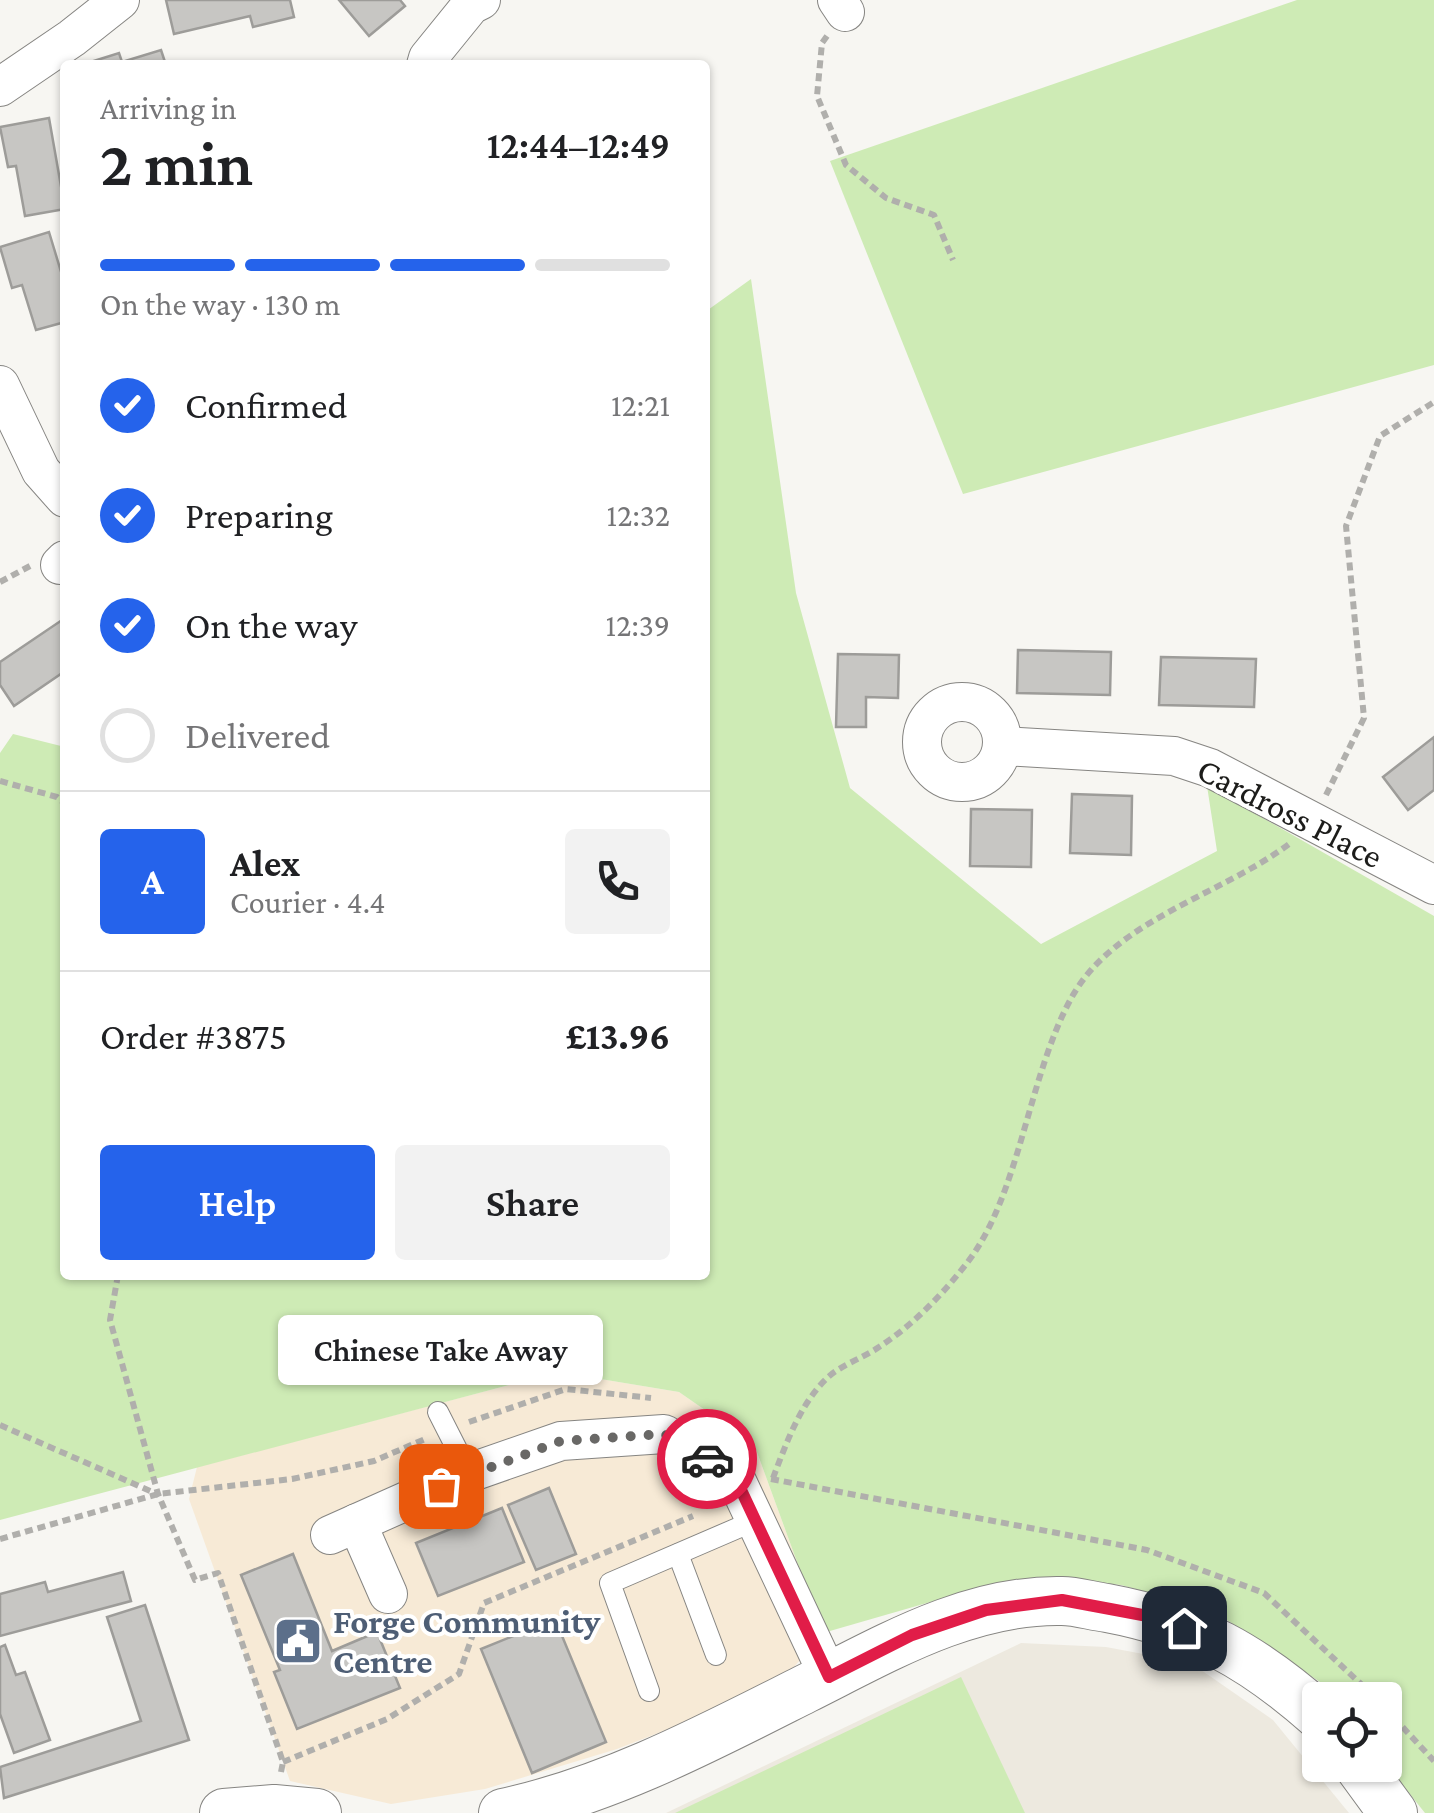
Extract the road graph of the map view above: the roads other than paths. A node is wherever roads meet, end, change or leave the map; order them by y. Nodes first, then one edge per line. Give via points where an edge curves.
1 (120, 0) edge
2 (473, 2) edge
3 (427, 60) edge
4 (0, 87) edge
5 (0, 385) edge
6 (60, 492) edge
7 (1003, 746) dead end
8 (1434, 885) edge
9 (443, 1421) road end
10 (470, 1473) junction
11 (749, 1508) junction
12 (678, 1554) junction
13 (388, 1594) dead end
14 (716, 1656) dead end
15 (829, 1677) junction
16 (649, 1691) dead end
17 (1302, 1700) edge
18 (1370, 1782) edge
19 (570, 1805) edge
20 (224, 1813) edge
21 (317, 1813) edge
22 (503, 1813) edge
23 (1393, 1813) edge

1 - 4 street
2 - 3 street
5 - 6 street via 42,471
7 - 8 street, Cardross Place via 1174,756 1210,768
9 - 10 lane
10 - 11 street via 561,1441 664,1434 734,1475
10 - 13 street via 343,1529
11 - 12 lane
11 - 15 street
12 - 14 lane
12 - 16 lane via 610,1584
15 - 17 street via 912,1635 986,1610 1062,1600 1153,1617 1214,1640
15 - 19 street
18 - 23 street
19 - 22 street
20 - 21 street

